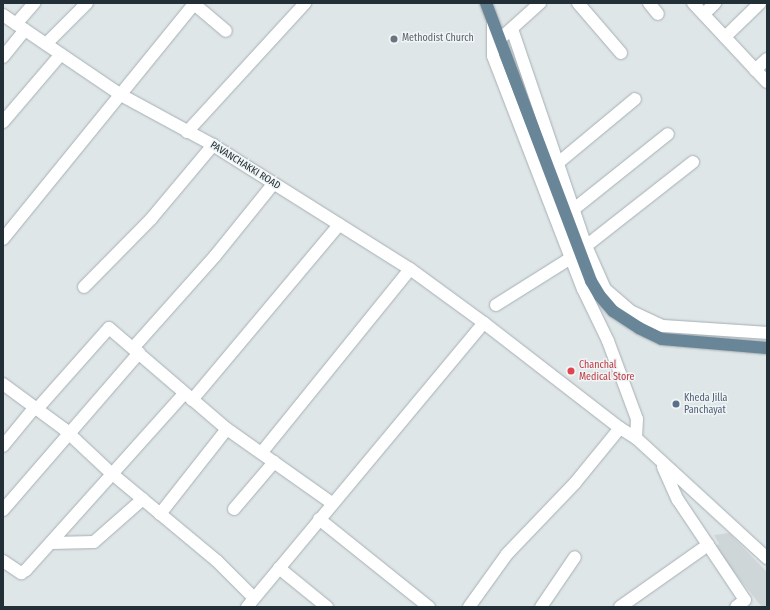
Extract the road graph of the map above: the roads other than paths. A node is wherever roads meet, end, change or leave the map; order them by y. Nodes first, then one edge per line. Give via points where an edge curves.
1 (34, 3) edge
2 (87, 3) edge
3 (305, 3) edge
4 (486, 3) edge
5 (540, 3) edge
6 (578, 3) edge
7 (649, 3) edge
8 (693, 3) edge
9 (715, 3) edge
10 (760, 3) edge
11 (198, 5) edge
12 (658, 14) dead end
13 (704, 14) junction
14 (3, 15) edge
15 (493, 23) junction
16 (20, 27) junction
17 (512, 29) junction
18 (226, 31) dead end
19 (725, 37) junction
20 (501, 43) junction
21 (46, 44) junction
22 (621, 53) dead end
23 (61, 54) junction
24 (3, 57) edge
25 (767, 59) edge
26 (755, 70) junction
27 (767, 82) edge
28 (121, 95) junction
29 (635, 99) dead end
30 (3, 122) edge
31 (187, 132) junction
32 (668, 134) dead end
33 (213, 145) junction
34 (693, 162) dead end
35 (558, 163) junction
36 (273, 184) junction
37 (574, 209) junction
38 (339, 225) junction
39 (3, 239) edge
40 (586, 246) junction
41 (571, 258) junction
42 (410, 269) junction
43 (84, 287) dead end
44 (496, 304) dead end
45 (484, 323) junction
46 (767, 333) edge
47 (767, 348) edge
48 (136, 350) junction
49 (3, 384) edge
50 (188, 397) junction
51 (36, 408) junction
52 (620, 428) junction
53 (226, 429) junction
54 (68, 433) junction
55 (636, 438) junction
56 (3, 446) edge
57 (262, 452) junction
58 (274, 462) junction
59 (660, 462) junction
60 (114, 475) junction
61 (143, 499) junction
62 (332, 503) junction
63 (234, 509) dead end
64 (3, 510) edge
65 (160, 514) junction
66 (319, 519) junction
67 (50, 543) junction
68 (708, 545) junction
69 (575, 558) dead end
70 (767, 558) edge
71 (3, 561) edge
72 (279, 568) junction
73 (250, 603) edge
74 (744, 605) edge
75 (327, 607) edge
76 (430, 607) edge
77 (469, 607) edge
78 (541, 607) edge
79 (620, 607) edge

1 - 16 street
2 - 21 street
3 - 31 street
4 - 15 main road
5 - 17 street
6 - 22 street
7 - 12 street
8 - 13 street
9 - 13 street
10 - 19 street
11 - 18 street
11 - 28 street
13 - 19 street
14 - 16 street, PAVANCHAKKI ROAD
15 - 20 main road
15 - 41 street via 493,56
16 - 21 street, PAVANCHAKKI ROAD
16 - 24 street
17 - 20 street
17 - 35 street
19 - 26 street
20 - 47 main road via 591,281 613,311 662,339
21 - 23 street, PAVANCHAKKI ROAD
23 - 28 street, PAVANCHAKKI ROAD
23 - 30 street
25 - 26 street
26 - 27 street
28 - 31 street, PAVANCHAKKI ROAD
28 - 39 street
29 - 35 street
31 - 33 street, PAVANCHAKKI ROAD
32 - 37 street
33 - 36 street, PAVANCHAKKI ROAD
33 - 43 street via 151,219
34 - 40 street
35 - 37 street
36 - 38 street, PAVANCHAKKI ROAD
36 - 48 street
37 - 40 street
38 - 42 street, PAVANCHAKKI ROAD
38 - 50 street
40 - 46 street via 605,289 630,311 650,323 675,328
41 - 44 street
41 - 55 street via 582,289 608,341 637,419
42 - 45 street, PAVANCHAKKI ROAD
42 - 57 street
45 - 52 street, PAVANCHAKKI ROAD
45 - 62 street
48 - 50 street
48 - 51 street via 109,328
48 - 54 street
49 - 51 street
50 - 53 street
50 - 60 street
51 - 54 street
51 - 56 street
52 - 55 street, PAVANCHAKKI ROAD
52 - 77 street via 575,483 507,554
53 - 57 street
53 - 65 street
54 - 60 street
54 - 64 street
55 - 59 street, PAVANCHAKKI ROAD
57 - 58 street
58 - 62 street
58 - 63 street
59 - 68 street via 678,500
59 - 70 street, PAVANCHAKKI ROAD
60 - 61 street
60 - 67 street
61 - 65 street
61 - 67 street via 94,542
62 - 66 street
65 - 73 street via 217,561
66 - 72 street
66 - 76 street
67 - 71 street via 21,573
68 - 74 street
68 - 79 street
69 - 78 street
72 - 73 street
72 - 75 street

